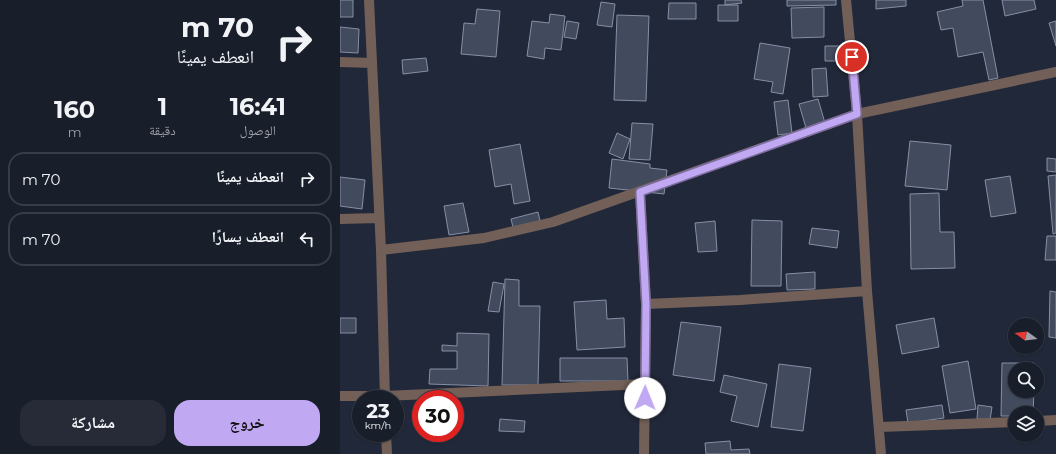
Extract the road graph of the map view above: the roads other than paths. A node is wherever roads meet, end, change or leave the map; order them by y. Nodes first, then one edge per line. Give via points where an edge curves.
1 (369, 0) edge
2 (846, 0) edge
3 (340, 62) edge
4 (372, 63) junction
5 (1056, 72) edge
6 (857, 114) junction
7 (640, 192) junction
8 (379, 218) junction
9 (340, 219) edge
10 (381, 250) junction
11 (867, 290) junction
12 (646, 304) junction
13 (645, 384) junction
14 (385, 390) edge
15 (340, 396) edge
16 (352, 397) edge
17 (404, 397) edge
18 (1056, 420) edge
19 (1044, 421) edge
20 (1008, 422) edge
21 (880, 427) junction
22 (386, 442) edge
23 (387, 454) edge
24 (644, 454) edge
25 (882, 454) edge

1 - 4 street
2 - 6 street
3 - 4 street
4 - 8 street
5 - 6 street
6 - 7 street
6 - 11 street
7 - 10 street via 553,222 484,238
7 - 12 street
8 - 9 street
8 - 10 street
10 - 14 street
11 - 12 street
11 - 21 street
12 - 13 street
13 - 17 street
13 - 24 street
15 - 16 street
18 - 19 street
20 - 21 street
21 - 25 street
22 - 23 street

